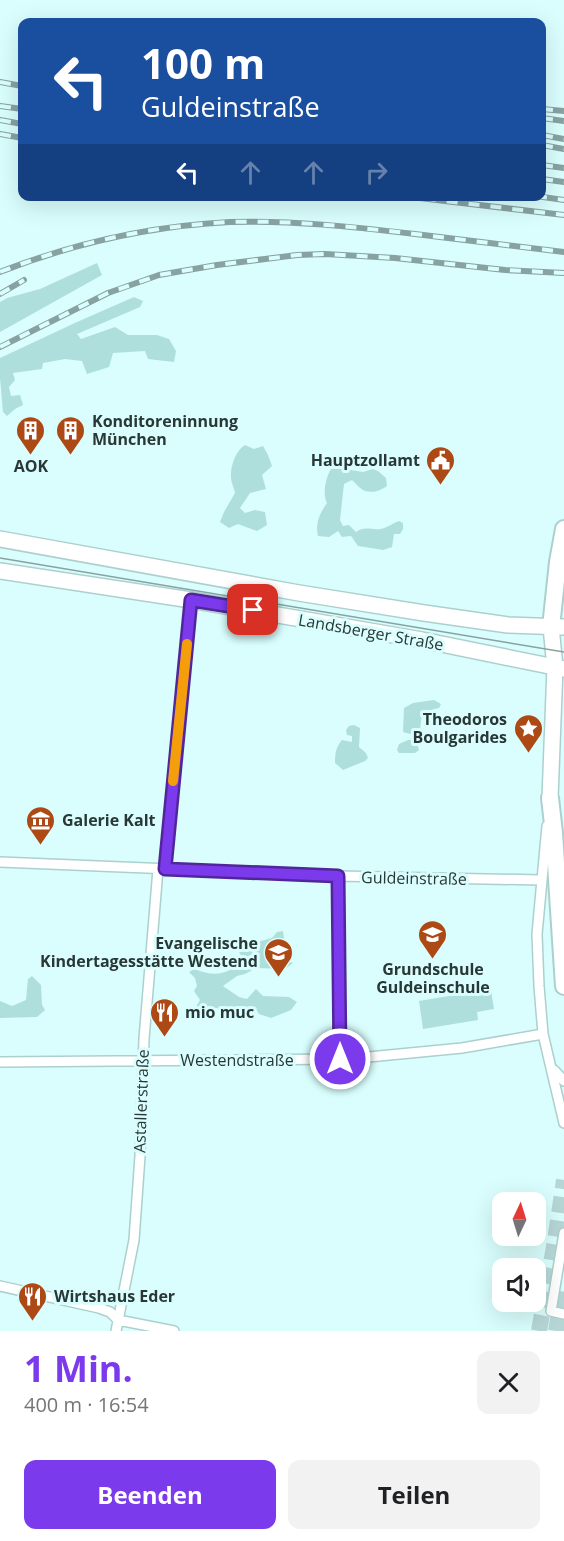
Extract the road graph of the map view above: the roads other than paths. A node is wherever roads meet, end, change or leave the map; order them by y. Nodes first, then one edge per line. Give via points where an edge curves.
1 (564, 530) edge
2 (0, 539) edge
3 (0, 571) edge
4 (191, 600) junction
5 (557, 627) edge
6 (559, 668) edge
7 (550, 798) junction
8 (0, 862) edge
9 (161, 869) junction
10 (338, 876) junction
11 (541, 880) junction
12 (564, 986) edge
13 (543, 1034) junction
14 (340, 1059) junction
15 (143, 1061) junction
16 (0, 1062) edge
17 (551, 1065) junction
18 (564, 1081) edge
19 (564, 1123) edge
20 (564, 1233) edge
21 (0, 1286) edge
22 (564, 1314) edge
23 (118, 1320) junction
24 (116, 1331) edge
25 (174, 1331) edge

1 - 5 highway via 558,562
2 - 5 main road, Landsberger Straße via 299,593 490,623
3 - 4 main road, Landsberger Straße
4 - 6 main road, Landsberger Straße
4 - 9 street, Astallerstraße
5 - 6 main road
6 - 7 main road
7 - 11 street
7 - 12 highway
8 - 9 street, Guldeinstraße
9 - 10 street, Guldeinstraße
9 - 15 street, Astallerstraße via 149,964
10 - 11 street, Guldeinstraße
10 - 14 street
11 - 13 street via 537,933
13 - 14 street, Westendstraße via 462,1048
13 - 17 street
14 - 15 street, Westendstraße
15 - 16 street, Westendstraße
15 - 23 street, Astallerstraße via 134,1240
17 - 18 street
17 - 19 street
20 - 22 street via 551,1311
21 - 23 street via 99,1308
23 - 24 street, Astallerstraße
23 - 25 street

